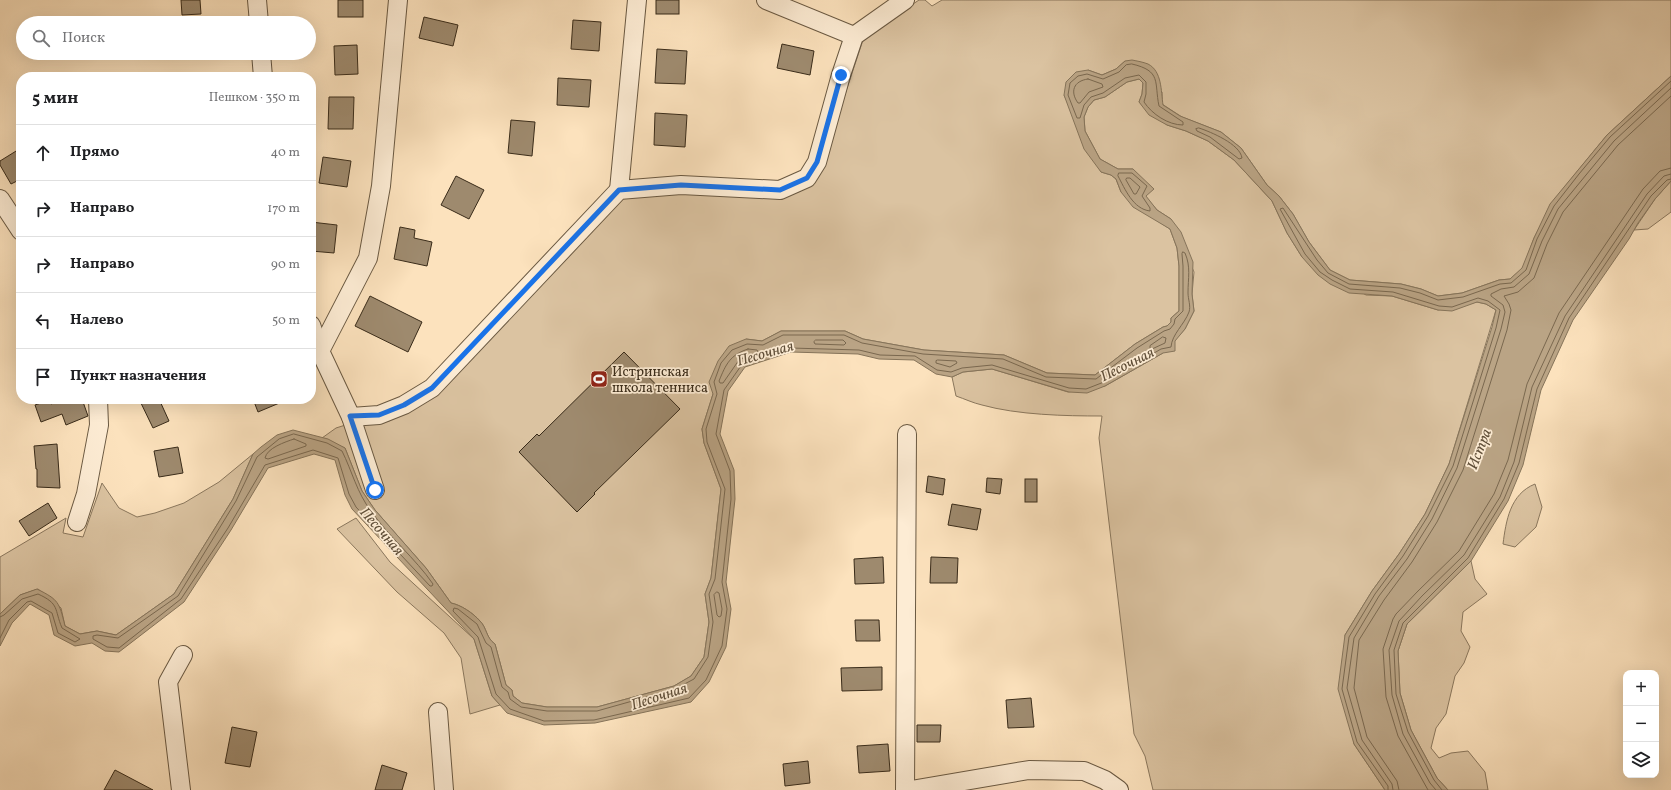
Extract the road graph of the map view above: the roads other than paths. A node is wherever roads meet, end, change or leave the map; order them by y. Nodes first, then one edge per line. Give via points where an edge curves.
1 (257, 0) edge
2 (398, 0) edge
3 (636, 0) edge
4 (766, 0) edge
5 (905, 0) edge
6 (258, 16) edge
7 (854, 36) junction
8 (262, 60) edge
9 (263, 72) edge
10 (619, 190) junction
11 (0, 199) edge
12 (16, 223) edge
13 (316, 339) edge
14 (320, 350) junction
15 (98, 404) edge
16 (350, 416) junction
17 (907, 434) dead end
18 (375, 490) dead end
19 (77, 522) dead end
20 (183, 655) dead end
21 (438, 712) dead end
22 (180, 790) edge
23 (444, 790) edge
24 (906, 790) edge
25 (911, 790) edge
26 (1119, 790) edge

1 - 6 street
2 - 14 street via 381,186 368,258
3 - 10 street
4 - 7 street
5 - 7 street
7 - 10 street via 817,162 807,178 780,190 681,185
8 - 9 street
10 - 16 street via 432,388 404,405 379,415
11 - 12 street
13 - 14 street
14 - 16 street
15 - 19 street via 99,425 86,494
16 - 18 street
17 - 24 street
20 - 22 street via 168,682
21 - 23 street
25 - 26 street via 1029,770 1084,771 1105,780

